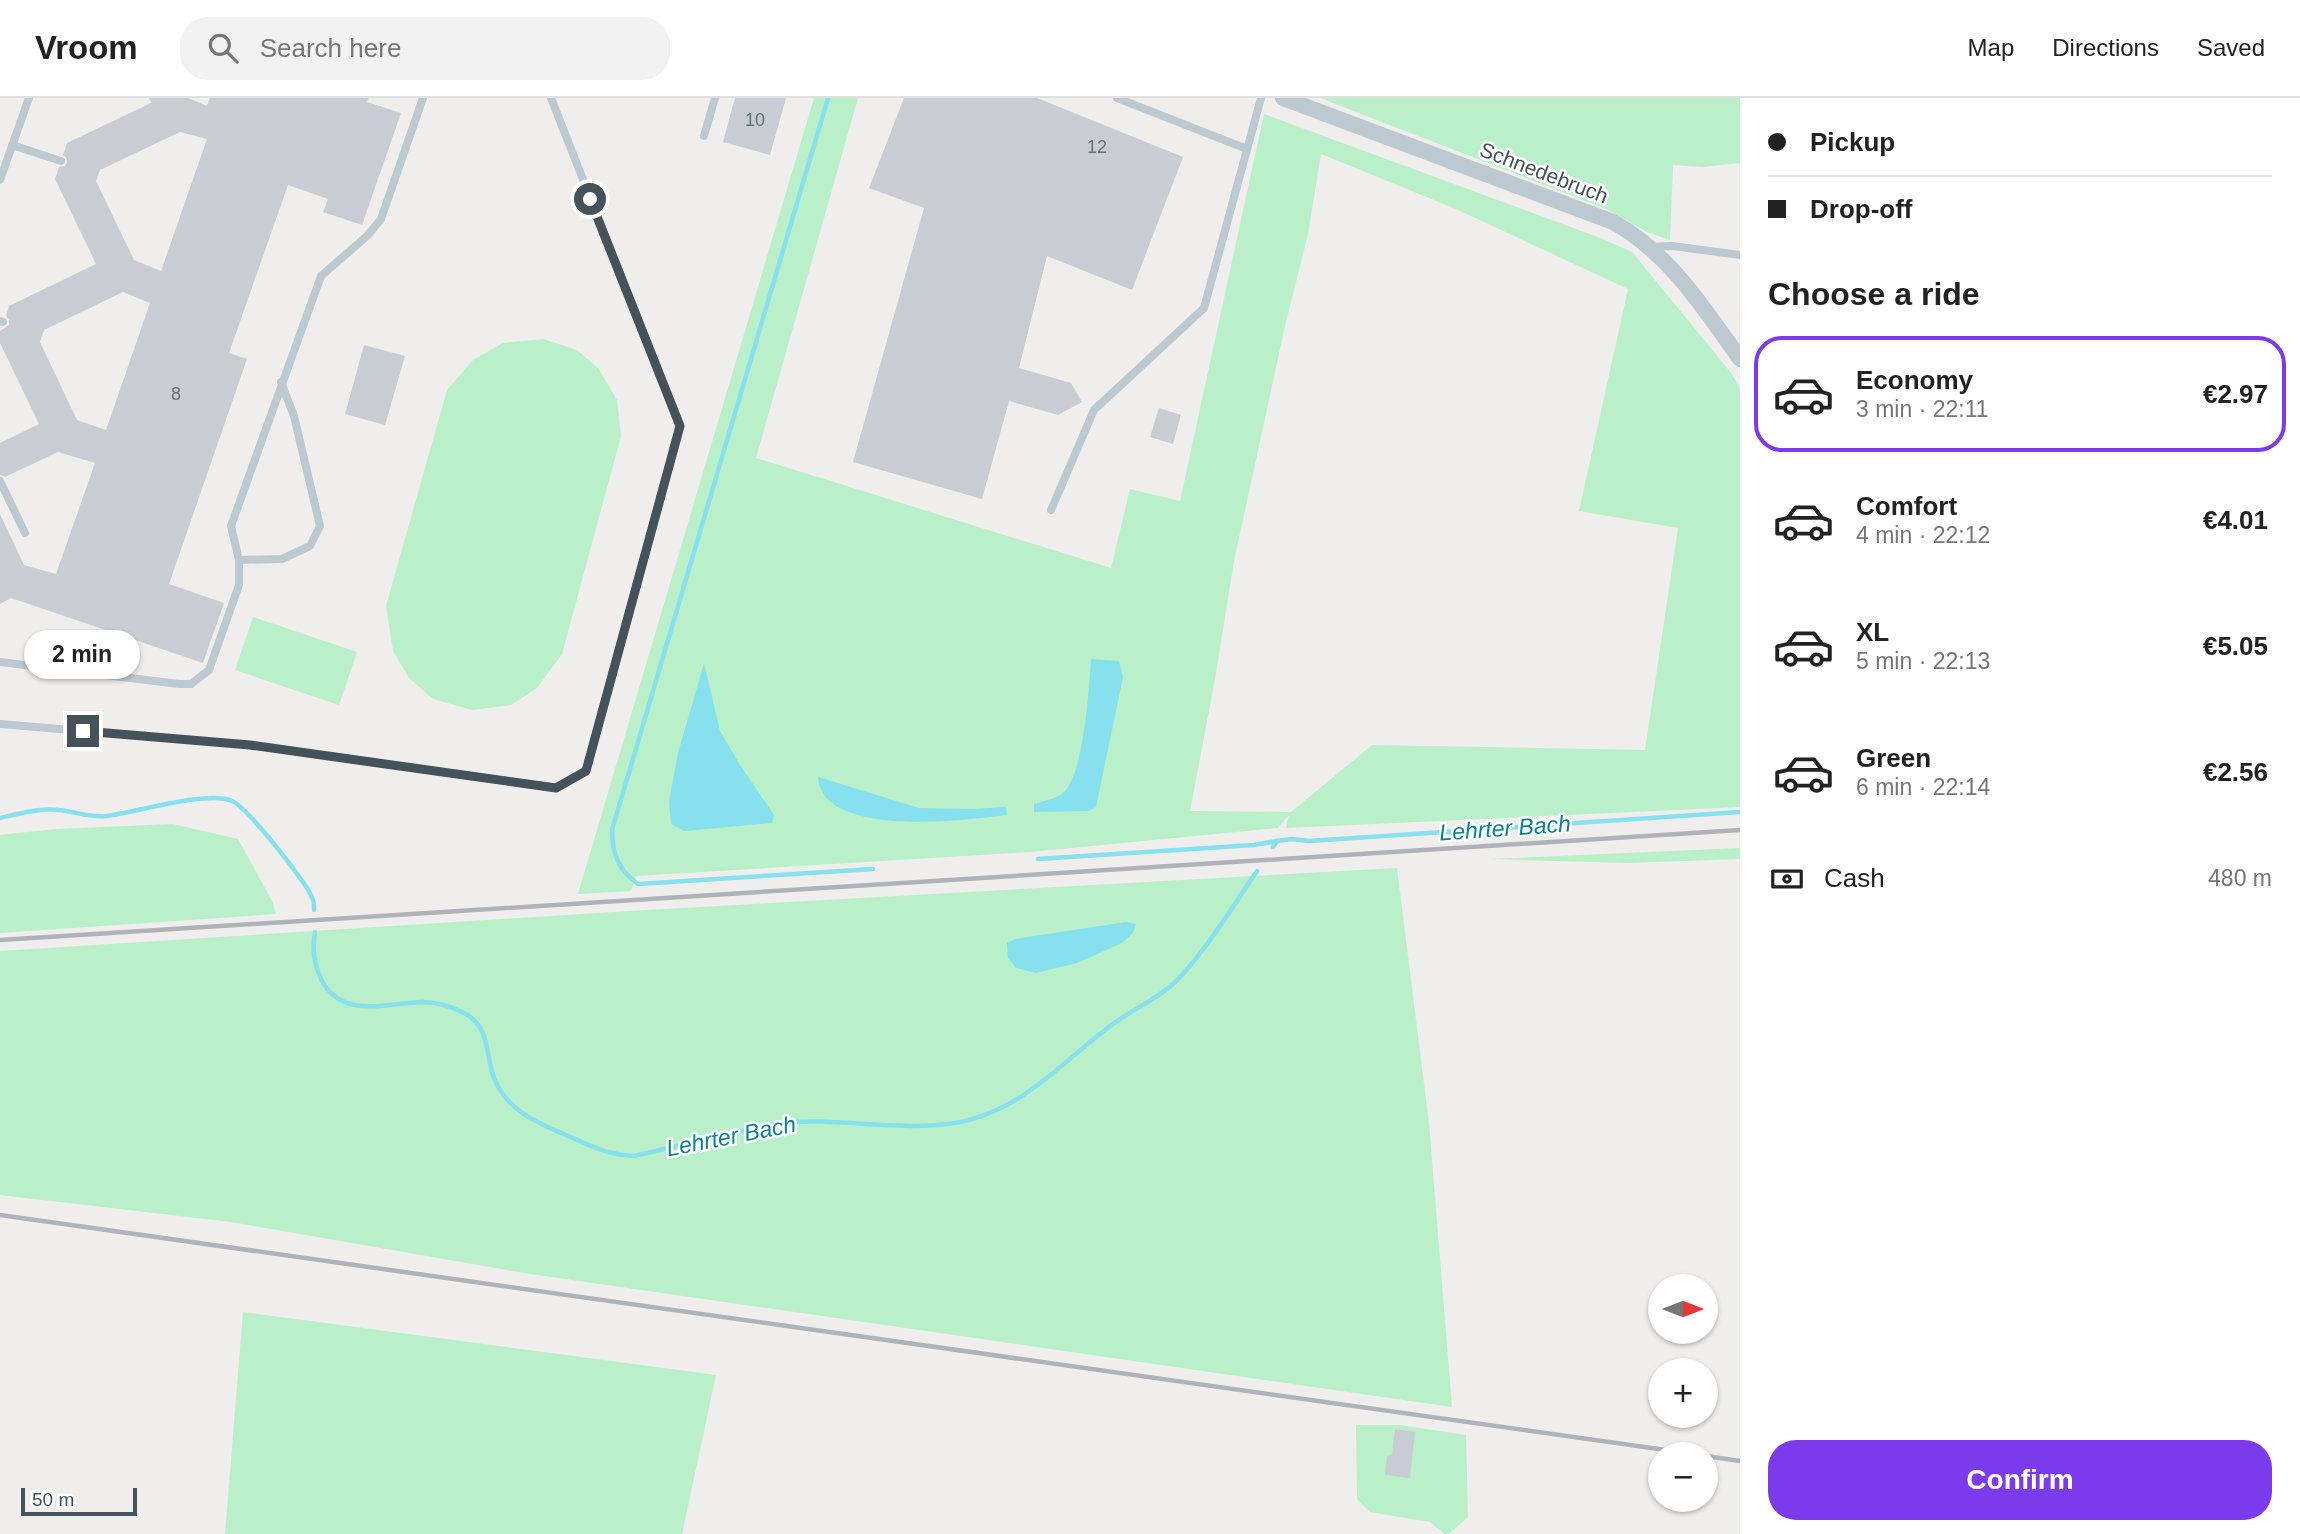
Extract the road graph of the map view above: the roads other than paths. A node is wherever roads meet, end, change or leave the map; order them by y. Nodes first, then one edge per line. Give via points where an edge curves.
1 (29, 98) edge
2 (423, 98) edge
3 (551, 98) edge
4 (715, 98) edge
5 (1117, 98) edge
6 (1261, 98) edge
7 (1283, 98) edge
8 (704, 136) dead end
9 (12, 145) junction
10 (1247, 149) junction
11 (61, 161) dead end
12 (0, 180) edge
13 (1651, 247) junction
14 (1740, 255) edge
15 (1740, 359) edge
16 (281, 382) junction
17 (0, 481) edge
18 (1051, 510) dead end
19 (25, 533) dead end
20 (239, 560) junction
21 (0, 662) edge
22 (0, 724) edge

1 - 9 lane
2 - 16 lane via 380,219 321,276
3 - 22 lane via 680,426 586,771 556,788 250,745
4 - 8 lane
5 - 10 lane
6 - 10 lane
7 - 13 street, Schnedebruch via 1613,222
9 - 11 lane
9 - 12 lane
10 - 18 lane via 1204,308 1094,410
13 - 14 lane
13 - 15 street, Schnedebruch
16 - 20 lane via 231,526
16 - 20 lane via 294,416 320,526 310,547 282,559
17 - 19 lane
20 - 21 lane via 239,585 209,670 191,684

